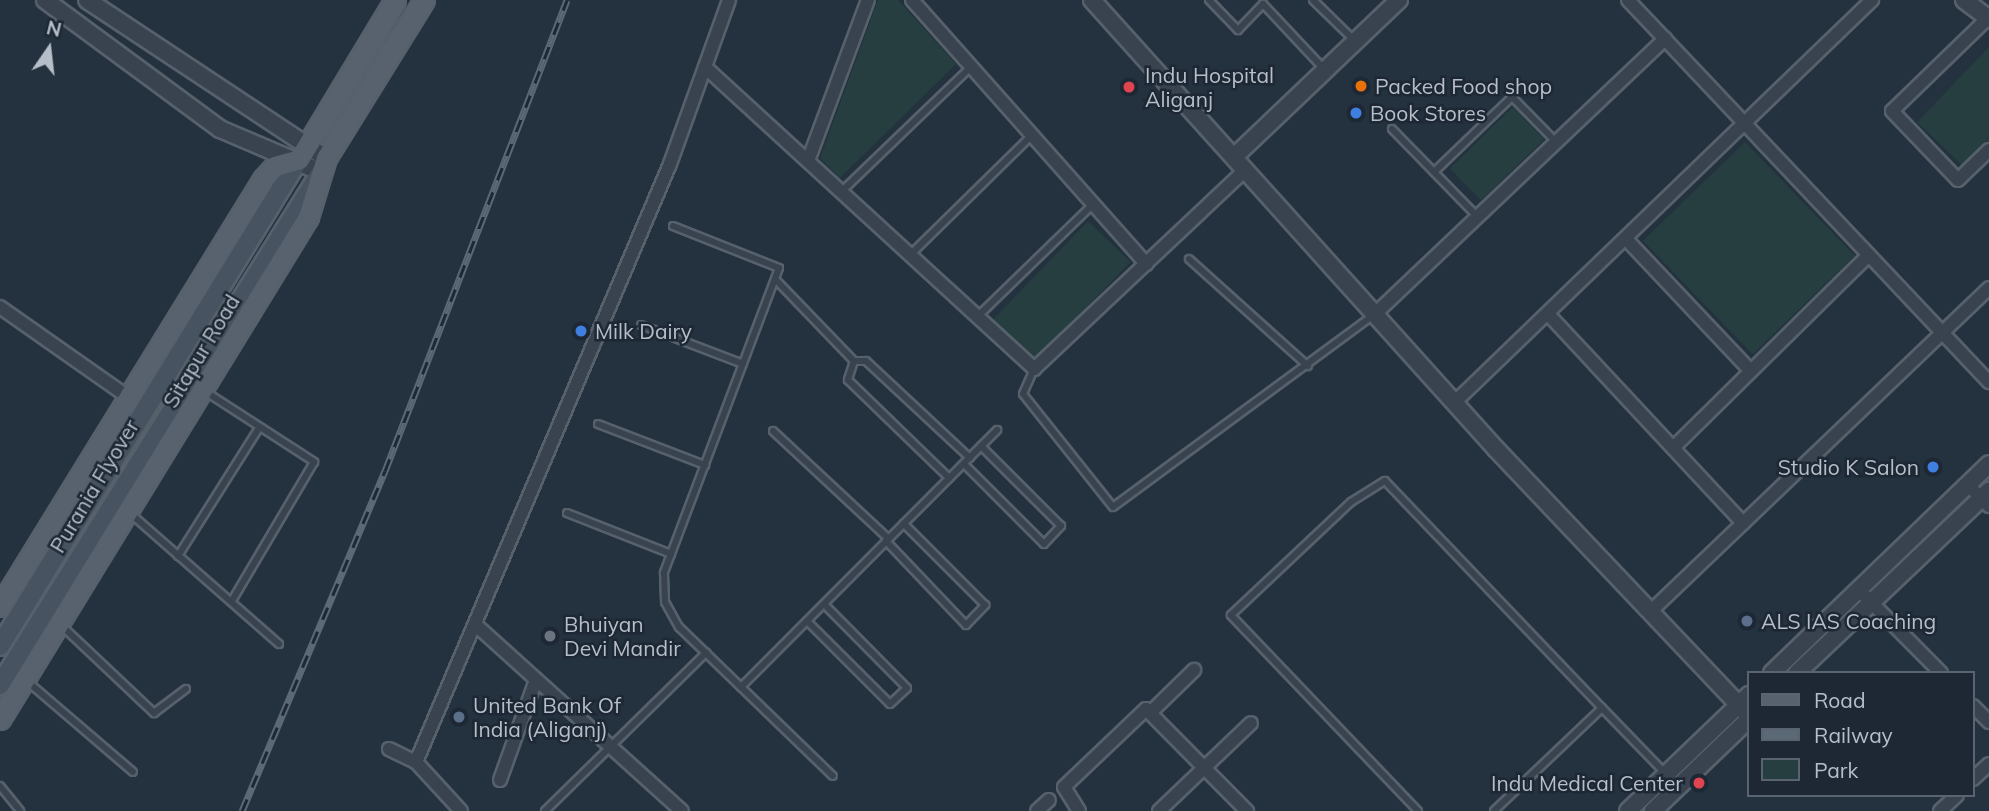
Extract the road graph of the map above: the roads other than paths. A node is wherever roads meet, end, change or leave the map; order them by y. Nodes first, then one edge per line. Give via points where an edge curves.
1 (45, 0) edge
2 (87, 0) edge
3 (395, 0) edge
4 (424, 0) edge
5 (729, 0) edge
6 (868, 0) edge
7 (912, 0) edge
8 (1092, 0) edge
9 (1209, 0) edge
10 (1314, 0) edge
11 (1399, 0) edge
12 (1628, 0) edge
13 (1872, 0) edge
14 (1964, 0) edge
15 (1988, 14) edge
16 (1665, 39) junction
17 (1355, 41) junction
18 (971, 66) junction
19 (705, 67) junction
20 (1325, 70) junction
21 (1747, 126) junction
22 (1392, 129) dead end
23 (1032, 135) junction
24 (1556, 142) junction
25 (1989, 150) edge
26 (303, 153) junction
27 (1234, 157) junction
28 (808, 161) junction
29 (324, 165) junction
30 (1245, 170) junction
31 (1434, 172) junction
32 (841, 192) junction
33 (1093, 204) junction
34 (1478, 217) junction
35 (673, 226) dead end
36 (1627, 240) junction
37 (910, 255) junction
38 (1870, 255) junction
39 (1189, 259) dead end
40 (1146, 264) junction
41 (775, 279) junction
42 (1989, 288) edge
43 (0, 307) edge
44 (1375, 314) junction
45 (1548, 314) junction
46 (977, 317) junction
47 (641, 325) dead end
48 (1942, 332) junction
49 (854, 361) junction
50 (743, 364) junction
51 (1308, 366) junction
52 (1034, 369) junction
53 (1751, 371) junction
54 (1989, 382) edge
55 (205, 391) junction
56 (128, 397) junction
57 (1454, 402) junction
58 (155, 413) junction
59 (598, 424) dead end
60 (259, 428) junction
61 (998, 430) dead end
62 (773, 431) dead end
63 (981, 446) junction
64 (1672, 448) junction
65 (970, 457) junction
66 (964, 464) junction
67 (1989, 464) edge
68 (705, 465) junction
69 (949, 478) junction
70 (1968, 485) junction
71 (1986, 498) edge
72 (129, 513) junction
73 (568, 513) dead end
74 (1743, 523) junction
75 (904, 524) junction
76 (888, 540) junction
77 (671, 554) junction
78 (178, 556) junction
79 (1858, 589) junction
80 (233, 599) junction
81 (1871, 601) junction
82 (824, 604) junction
83 (0, 607) edge
84 (1650, 612) junction
85 (807, 621) junction
86 (61, 625) junction
87 (477, 626) junction
88 (279, 644) dead end
89 (0, 646) edge
90 (706, 653) junction
91 (1194, 670) dead end
92 (1774, 671) edge
93 (1799, 671) edge
94 (1939, 671) edge
95 (25, 680) junction
96 (535, 683) junction
97 (0, 685) edge
98 (741, 687) junction
99 (186, 688) dead end
100 (1602, 708) junction
101 (1747, 708) edge
102 (1975, 708) edge
103 (1152, 711) junction
104 (0, 719) edge
105 (1989, 722) edge
106 (1251, 723) dead end
107 (614, 748) junction
108 (389, 749) dead end
109 (416, 762) junction
110 (1989, 764) edge
111 (1205, 766) junction
112 (133, 772) dead end
113 (833, 776) dead end
114 (1667, 776) junction
115 (1975, 777) edge
116 (500, 780) dead end
117 (0, 786) edge
118 (1954, 797) edge
119 (1049, 800) dead end
120 (20, 811) edge
121 (461, 811) edge
122 (545, 811) edge
123 (681, 811) edge
124 (1038, 811) edge
125 (1079, 811) edge
126 (1159, 811) edge
127 (1247, 811) edge
128 (1418, 811) edge
129 (1494, 811) edge
130 (1628, 811) edge
131 (1653, 811) edge
132 (1940, 811) edge

1 - 26 street via 220,129 259,150
2 - 26 street
3 - 26 main road
4 - 29 main road, Sitapur Road
5 - 19 street
6 - 28 street
7 - 18 street
8 - 27 street
9 - 20 lane via 1238,30 1263,4
10 - 17 lane
11 - 17 street
12 - 16 street
13 - 21 street
14 - 15 street
15 - 25 street via 1892,111 1958,180
16 - 21 street
16 - 24 street
17 - 20 street
18 - 23 street
18 - 32 lane
19 - 28 street
19 - 87 street
20 - 27 street
21 - 36 street
21 - 38 street
22 - 31 lane
23 - 33 street
23 - 37 lane
24 - 31 lane via 1512,97
24 - 34 street
26 - 29 street
26 - 56 main road, Sitapur Road via 275,166 263,179
26 - 58 main road, Purania Flyover
27 - 30 street
28 - 32 street
29 - 55 main road, Sitapur Road via 308,217
29 - 58 main road, Purania Flyover
30 - 40 street
30 - 44 street
31 - 34 lane
32 - 37 street
33 - 40 street
33 - 46 lane
34 - 44 street
35 - 41 lane via 779,268
36 - 45 street
36 - 53 street
37 - 46 street
38 - 48 street
38 - 53 street
39 - 51 lane
40 - 52 street
41 - 49 lane
41 - 50 lane
42 - 48 street
43 - 56 street
44 - 51 lane
44 - 57 street
45 - 57 street
45 - 64 street
46 - 52 street
47 - 50 lane
48 - 54 street
48 - 74 street
49 - 65 lane via 866,361
49 - 69 lane via 848,380
50 - 68 lane
51 - 52 lane via 1113,507 1023,394
53 - 64 street
55 - 60 lane
55 - 72 main road, Sitapur Road
56 - 83 main road, Sitapur Road
57 - 84 street
58 - 89 main road, Purania Flyover
58 - 97 main road, Purania Flyover
59 - 68 lane
60 - 78 lane
60 - 80 lane via 314,462
61 - 63 lane
62 - 76 lane
63 - 65 lane
63 - 66 lane via 1061,526 1044,544
64 - 74 street
65 - 66 lane
66 - 69 lane
67 - 70 street
68 - 77 lane
69 - 75 lane
70 - 71 street
70 - 79 street
71 - 81 street
72 - 78 lane
72 - 86 main road, Sitapur Road
73 - 77 lane
74 - 84 street
75 - 76 lane
75 - 76 lane via 985,606 967,625
76 - 82 lane
77 - 90 lane via 665,602
78 - 80 lane
79 - 81 street
79 - 92 street
80 - 88 lane
81 - 93 street
81 - 94 street
82 - 85 lane
82 - 85 lane via 907,688 890,704
84 - 101 street
85 - 98 lane
86 - 95 main road, Sitapur Road
86 - 99 lane via 153,713
87 - 96 street
87 - 109 street
90 - 98 lane
90 - 107 lane
91 - 103 street
95 - 104 main road, Sitapur Road
95 - 112 lane
96 - 107 street
96 - 116 street
98 - 113 lane
100 - 114 lane
100 - 128 lane via 1385,481 1350,502 1231,615
100 - 129 lane
101 - 114 street
101 - 131 street
102 - 105 street
103 - 111 street
103 - 125 street via 1137,714 1065,787
106 - 111 street
107 - 122 lane
107 - 123 street
108 - 109 street
109 - 121 street
110 - 115 street
111 - 126 street
111 - 127 street
114 - 130 street
117 - 120 lane
118 - 132 street
119 - 124 street

